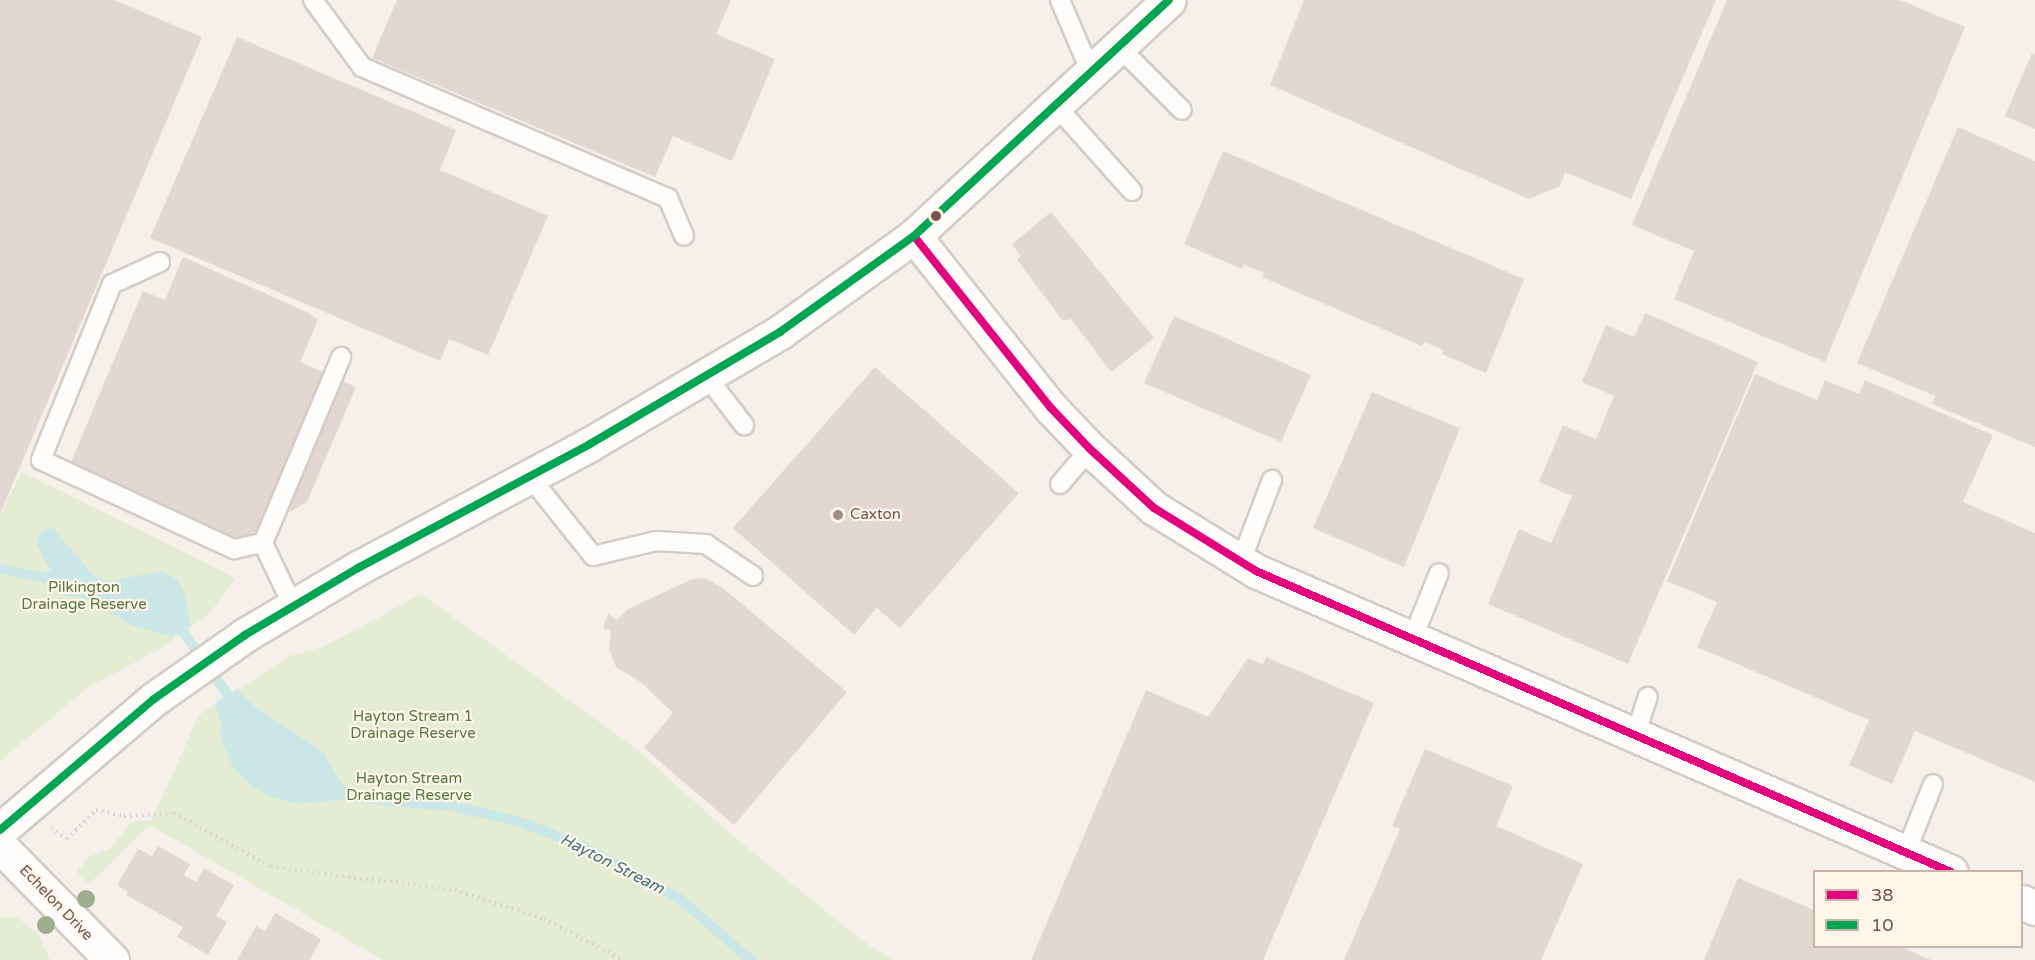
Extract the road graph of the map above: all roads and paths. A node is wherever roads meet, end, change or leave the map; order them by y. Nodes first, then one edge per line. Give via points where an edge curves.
1 (313, 0) edge
2 (1060, 0) edge
3 (1169, 0) edge
4 (1122, 49) junction
5 (1092, 75) junction
6 (1056, 106) junction
7 (1182, 110) dead end
8 (1132, 191) dead end
9 (684, 236) dead end
10 (914, 236) junction
11 (160, 262) dead end
12 (341, 357) dead end
13 (707, 377) junction
14 (744, 425) dead end
15 (1090, 449) junction
16 (530, 477) junction
17 (1272, 480) dead end
18 (1060, 484) dead end
19 (263, 543) junction
20 (1241, 561) junction
21 (1439, 573) dead end
22 (753, 576) dead end
23 (293, 606) junction
24 (1412, 640) junction
25 (1648, 697) dead end
26 (1636, 733) junction
27 (1934, 784) dead end
28 (48, 826) dead end
29 (0, 830) edge
30 (0, 846) edge
31 (1906, 852) junction
32 (1946, 870) edge
33 (112, 960) edge
34 (623, 960) edge

1 - 9 lane via 362,67 668,198
2 - 5 lane
3 - 4 street
4 - 5 street
4 - 7 lane
5 - 6 street
6 - 8 lane
6 - 10 street
10 - 13 street via 780,332
10 - 15 street via 1050,407
11 - 19 lane via 112,284 41,460 234,549
12 - 19 lane
13 - 14 lane
13 - 16 street
15 - 18 lane
15 - 20 street via 1154,508
16 - 22 lane via 593,556 656,541 706,544
16 - 23 street
17 - 20 lane
19 - 23 lane
20 - 24 street
21 - 24 lane
23 - 29 street via 176,682 53,781
24 - 26 street
25 - 26 lane
26 - 31 street
27 - 31 lane
28 - 34 path via 67,839 96,810 124,816 174,813 271,867 455,890 544,919
30 - 33 street, Echelon Drive
31 - 32 street

